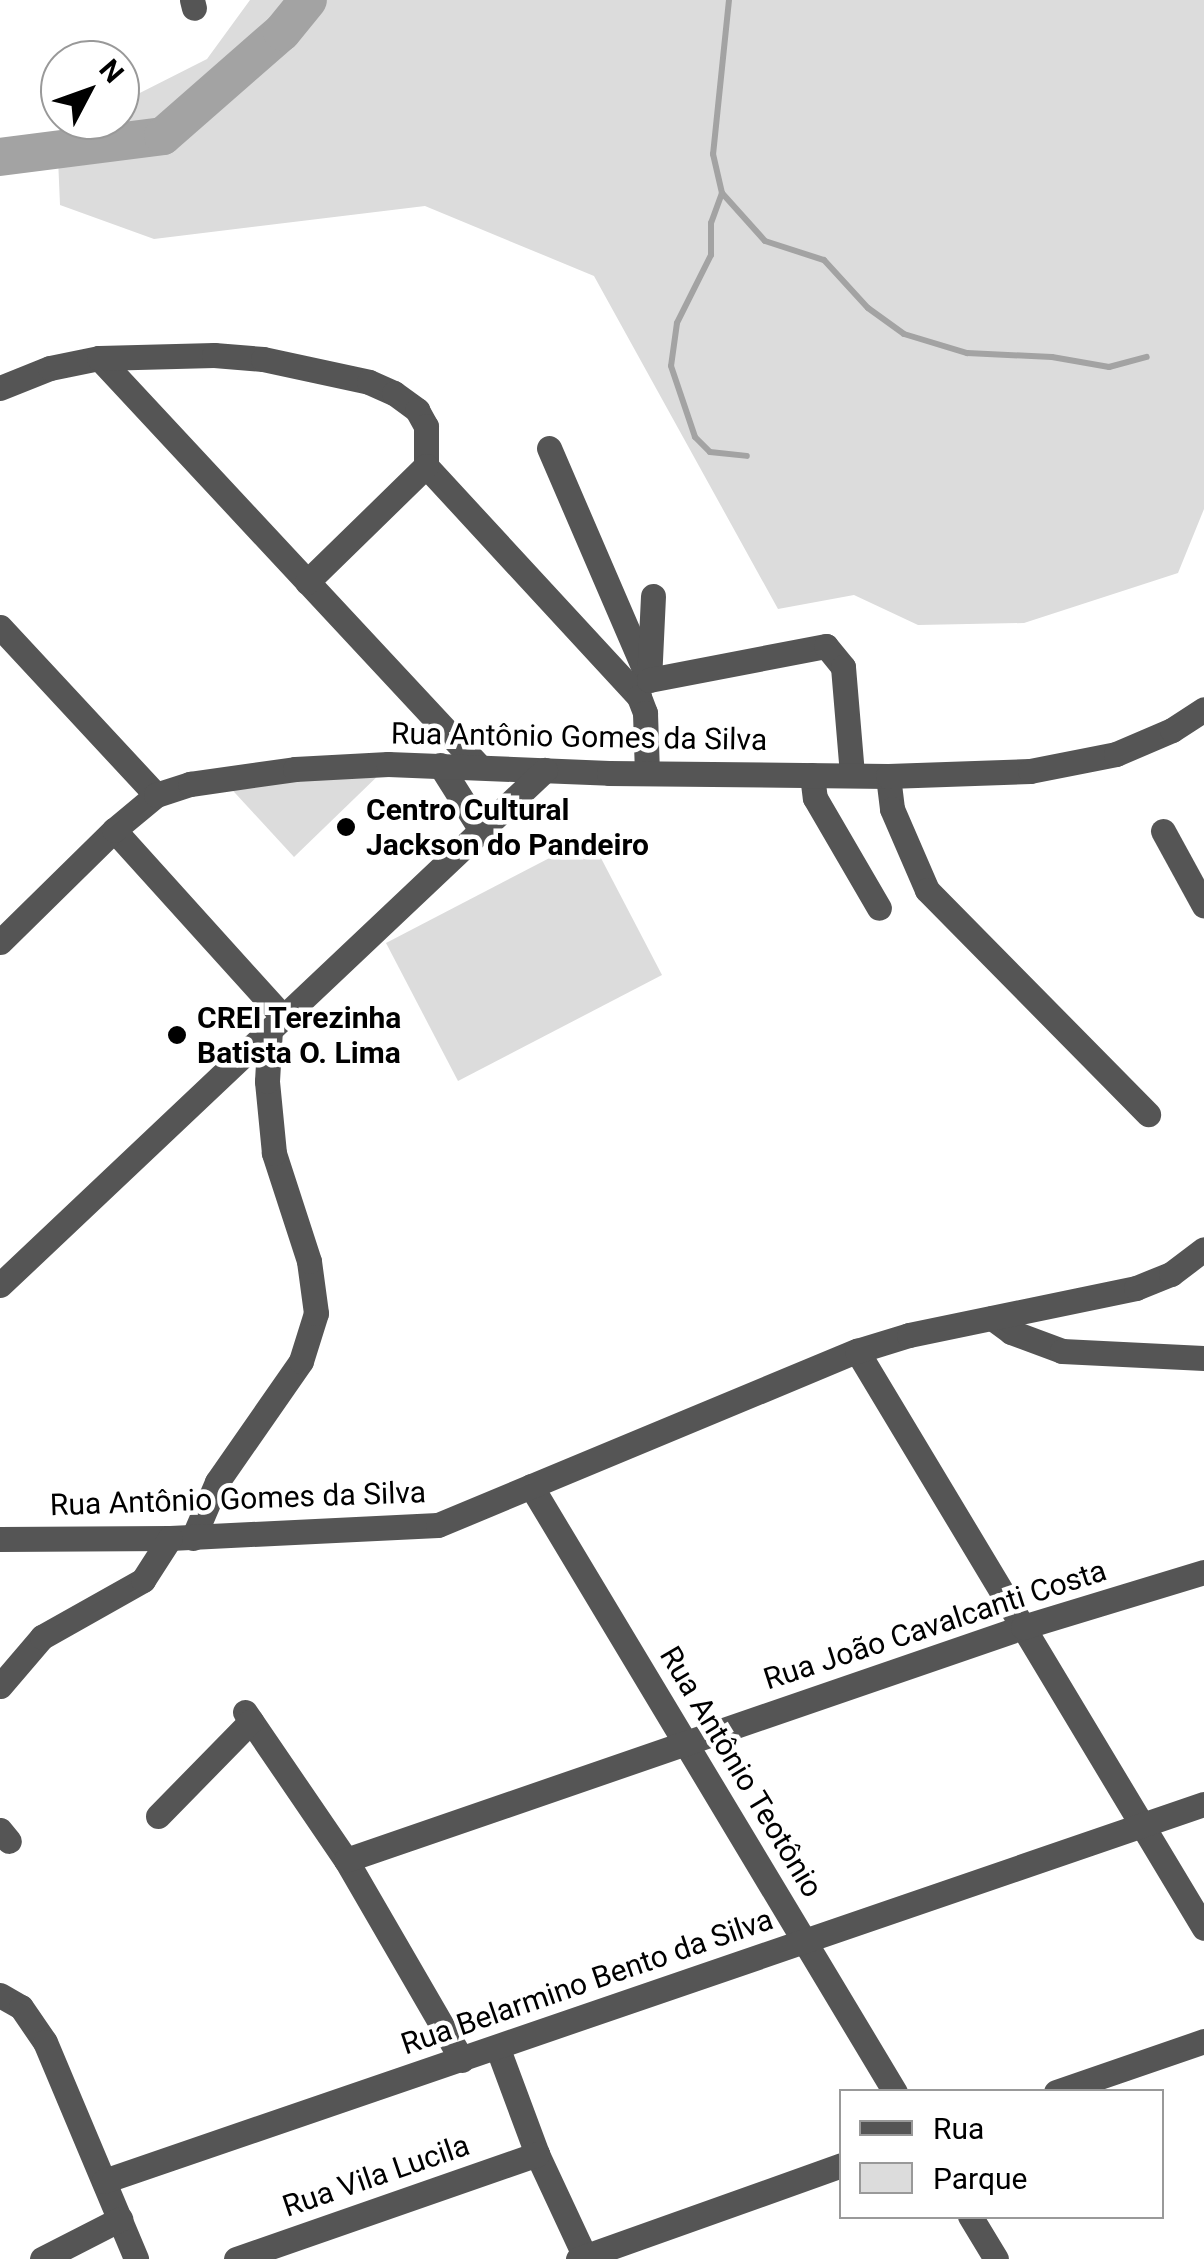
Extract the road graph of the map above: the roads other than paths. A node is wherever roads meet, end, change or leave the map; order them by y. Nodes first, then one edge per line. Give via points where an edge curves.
1 (100, 358) junction
2 (0, 388) edge
3 (549, 448) dead end
4 (426, 466) junction
5 (307, 582) junction
6 (653, 596) dead end
7 (0, 627) edge
8 (644, 689) junction
9 (1204, 709) edge
10 (440, 765) junction
11 (479, 766) junction
12 (545, 770) junction
13 (647, 773) junction
14 (812, 775) junction
15 (852, 775) junction
16 (888, 776) junction
17 (156, 795) junction
18 (114, 830) junction
19 (481, 830) junction
20 (1163, 830) dead end
21 (1204, 906) edge
22 (879, 908) dead end
23 (0, 942) edge
24 (277, 1023) junction
25 (1148, 1114) dead end
26 (1204, 1249) edge
27 (0, 1284) edge
28 (992, 1318) junction
29 (857, 1351) junction
30 (1204, 1358) edge
31 (532, 1486) junction
32 (182, 1538) junction
33 (0, 1539) edge
34 (1204, 1572) edge
35 (1023, 1627) junction
36 (0, 1686) edge
37 (686, 1743) junction
38 (1204, 1804) edge
39 (158, 1816) dead end
40 (1141, 1825) junction
41 (346, 1860) junction
42 (1204, 1928) edge
43 (804, 1941) junction
44 (0, 1995) edge
45 (1204, 2041) edge
46 (498, 2049) junction
47 (462, 2060) junction
48 (893, 2089) edge
49 (1065, 2089) edge
50 (537, 2154) junction
51 (839, 2167) edge
52 (104, 2180) junction
53 (120, 2219) junction
54 (972, 2219) edge
55 (583, 2258) edge
56 (42, 2259) edge
57 (136, 2259) edge
58 (236, 2259) edge
59 (996, 2259) edge

1 - 2 street
1 - 4 street via 246,357 369,382 417,410 426,426
1 - 5 street
3 - 8 street
4 - 5 street
4 - 8 street
5 - 11 street
6 - 8 street
7 - 17 street
8 - 13 street
8 - 15 street via 826,646 843,667
9 - 16 street, Rua Antônio Gomes da Silva via 1116,754 1030,771
10 - 11 street, Rua Antônio Gomes da Silva
10 - 17 street, Rua Antônio Gomes da Silva via 295,769
10 - 19 street
11 - 12 street, Rua Antônio Gomes da Silva
12 - 13 street, Rua Antônio Gomes da Silva
12 - 19 street
13 - 14 street, Rua Antônio Gomes da Silva
14 - 15 street, Rua Antônio Gomes da Silva
14 - 22 street via 815,798
15 - 16 street, Rua Antônio Gomes da Silva
16 - 25 street via 892,809 927,890
17 - 18 street, Rua Antônio Gomes da Silva
18 - 23 street, Rua Antônio Gomes da Silva
18 - 24 street
19 - 24 street
20 - 21 street
24 - 27 street
24 - 32 street via 267,1081 274,1153 309,1261 316,1313 301,1362
26 - 28 street, Rua Antônio Gomes da Silva via 1136,1288
28 - 29 street, Rua Antônio Gomes da Silva
28 - 30 street via 1062,1352
29 - 31 street, Rua Antônio Gomes da Silva
29 - 35 street
31 - 32 street, Rua Antônio Gomes da Silva via 438,1525
31 - 37 street, Rua Antônio Teotônio
32 - 33 street, Rua Antônio Gomes da Silva
32 - 36 street via 143,1580 42,1637
34 - 35 street, Rua João Cavalcanti Costa
35 - 37 street, Rua João Cavalcanti Costa
35 - 40 street
37 - 41 street, Rua João Cavalcanti Costa
37 - 43 street, Rua Antônio Teotônio
38 - 40 street, Rua Belarmino Bento da Silva
39 - 41 street via 248,1717
40 - 42 street
40 - 43 street, Rua Belarmino Bento da Silva
41 - 47 street
43 - 46 street, Rua Belarmino Bento da Silva
43 - 48 street, Rua Antônio Teotônio
44 - 52 street via 22,2007 45,2042
45 - 49 street
46 - 47 street, Rua Belarmino Bento da Silva
46 - 50 street
47 - 52 street, Rua Belarmino Bento da Silva
50 - 55 street
50 - 58 street, Rua Vila Lucila
51 - 55 street
52 - 53 street
53 - 56 street
53 - 57 street
54 - 59 street

